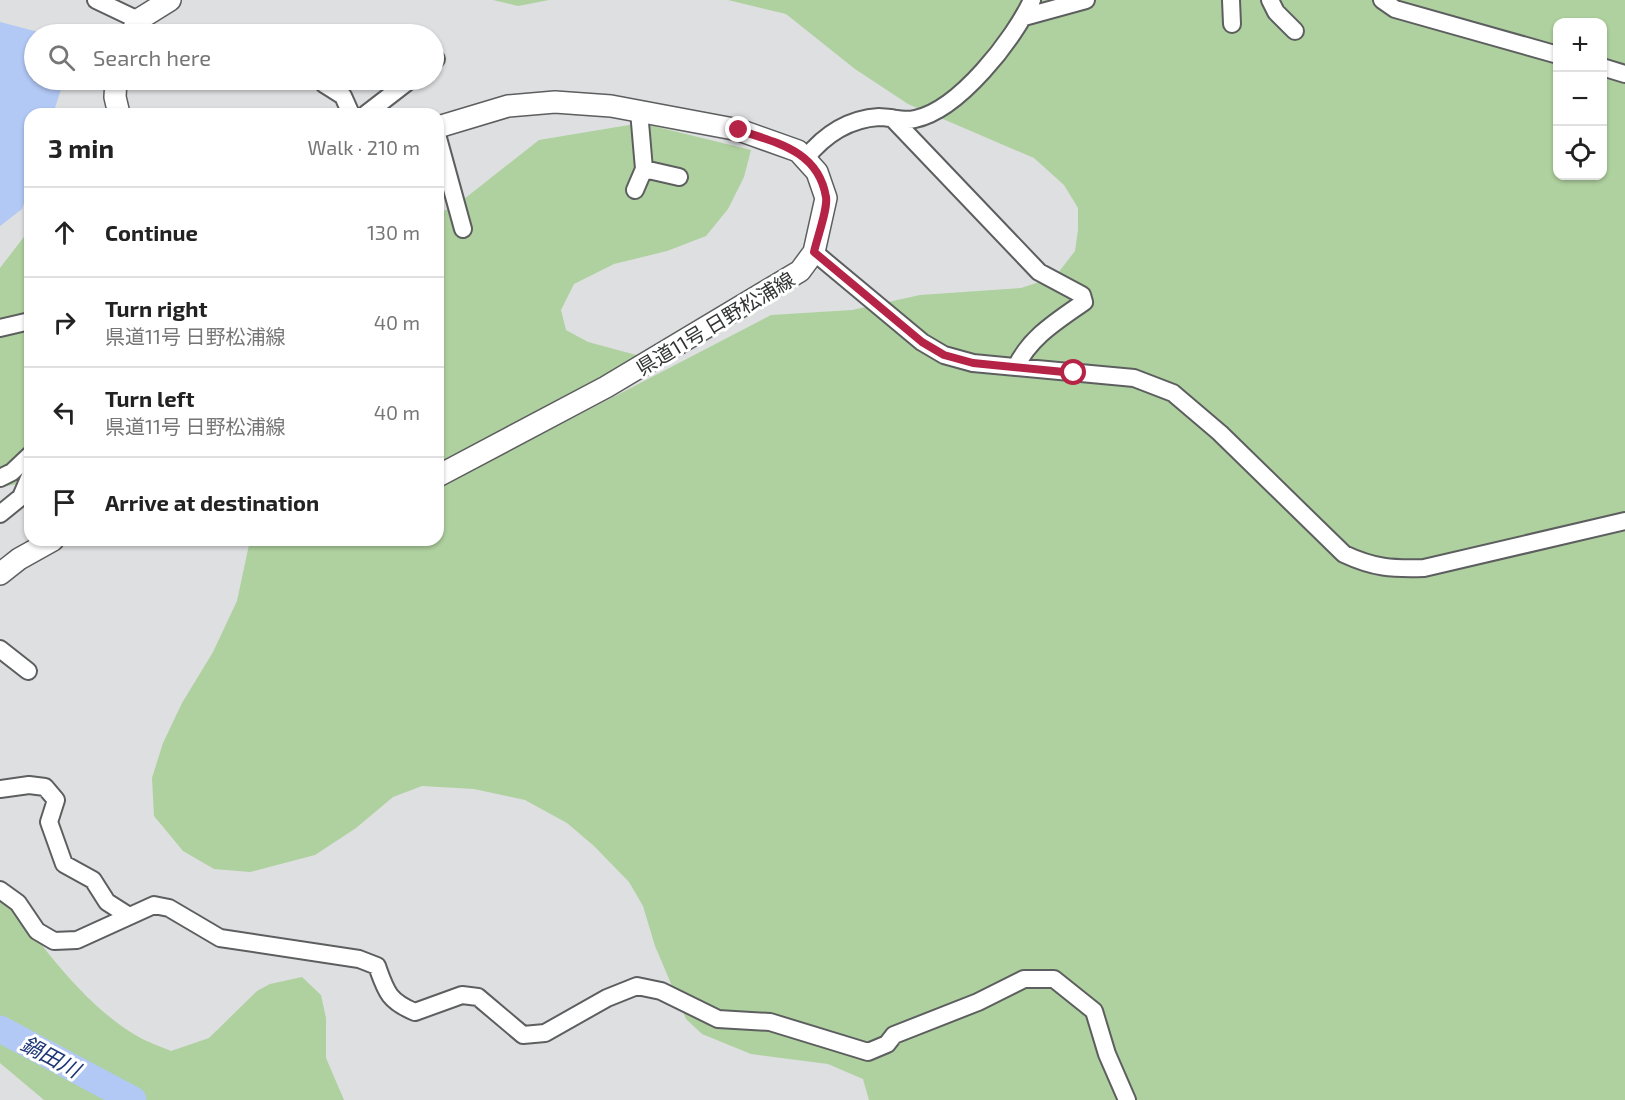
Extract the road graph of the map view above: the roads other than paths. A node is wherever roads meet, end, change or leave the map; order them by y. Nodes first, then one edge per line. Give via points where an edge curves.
1 (96, 0) edge
2 (170, 0) edge
3 (1032, 0) edge
4 (1086, 0) edge
5 (1231, 0) edge
6 (1270, 0) edge
7 (1382, 0) edge
8 (1024, 17) junction
9 (130, 24) edge
10 (138, 24) edge
11 (1232, 24) dead end
12 (1295, 31) dead end
13 (1553, 54) edge
14 (1607, 69) edge
15 (1625, 74) edge
16 (115, 90) edge
17 (334, 90) edge
18 (397, 90) edge
19 (118, 108) edge
20 (348, 108) edge
21 (374, 108) edge
22 (639, 111) junction
23 (892, 118) junction
24 (444, 125) edge
25 (805, 159) junction
26 (444, 160) edge
27 (644, 169) junction
28 (679, 177) dead end
29 (635, 190) dead end
30 (463, 229) dead end
31 (814, 252) junction
32 (24, 322) edge
33 (0, 328) edge
34 (1016, 367) junction
35 (24, 461) edge
36 (444, 473) edge
37 (0, 478) edge
38 (24, 490) edge
39 (0, 514) edge
40 (1625, 521) edge
41 (42, 546) edge
42 (0, 574) edge
43 (0, 649) edge
44 (28, 671) dead end
45 (0, 789) edge
46 (0, 890) edge
47 (129, 916) junction
48 (1127, 1100) edge

1 - 9 street
2 - 10 main road
3 - 8 street
4 - 8 street
5 - 11 street
6 - 12 street
7 - 13 street via 1395,9
8 - 23 street via 984,70 945,106 915,119
14 - 15 street
16 - 19 main road
17 - 20 street via 343,96
18 - 21 street
22 - 24 main road, 県道11号 日野松浦線 via 555,102 508,106
22 - 25 main road, 県道11号 日野松浦線 via 739,130 798,151
22 - 27 street
23 - 25 street via 847,123 820,140
23 - 34 street via 1039,272 1082,295 1084,302 1040,333
25 - 31 main road, 県道11号 日野松浦線 via 817,172 826,198
26 - 30 street
27 - 28 street
27 - 29 street
31 - 34 street via 922,342 944,355 973,363
31 - 36 main road, 県道11号 日野松浦線 via 800,272 774,289 606,387
32 - 33 street
34 - 40 street via 1134,378 1173,393 1220,433 1344,554 1367,565 1424,568
35 - 37 street
38 - 39 street
41 - 42 main road
43 - 44 street
45 - 47 street via 45,787 56,800 49,822 64,864 93,880 107,902
46 - 47 street via 18,903 37,931 54,941 77,940
47 - 48 street via 154,905 169,908 220,938 359,959 377,966 388,995 400,1006 415,1012 462,995 478,997 524,1035 545,1034 607,998 637,986 661,991 718,1019 770,1022 868,1052 887,1044 894,1035 1024,979 1054,979 1094,1011

